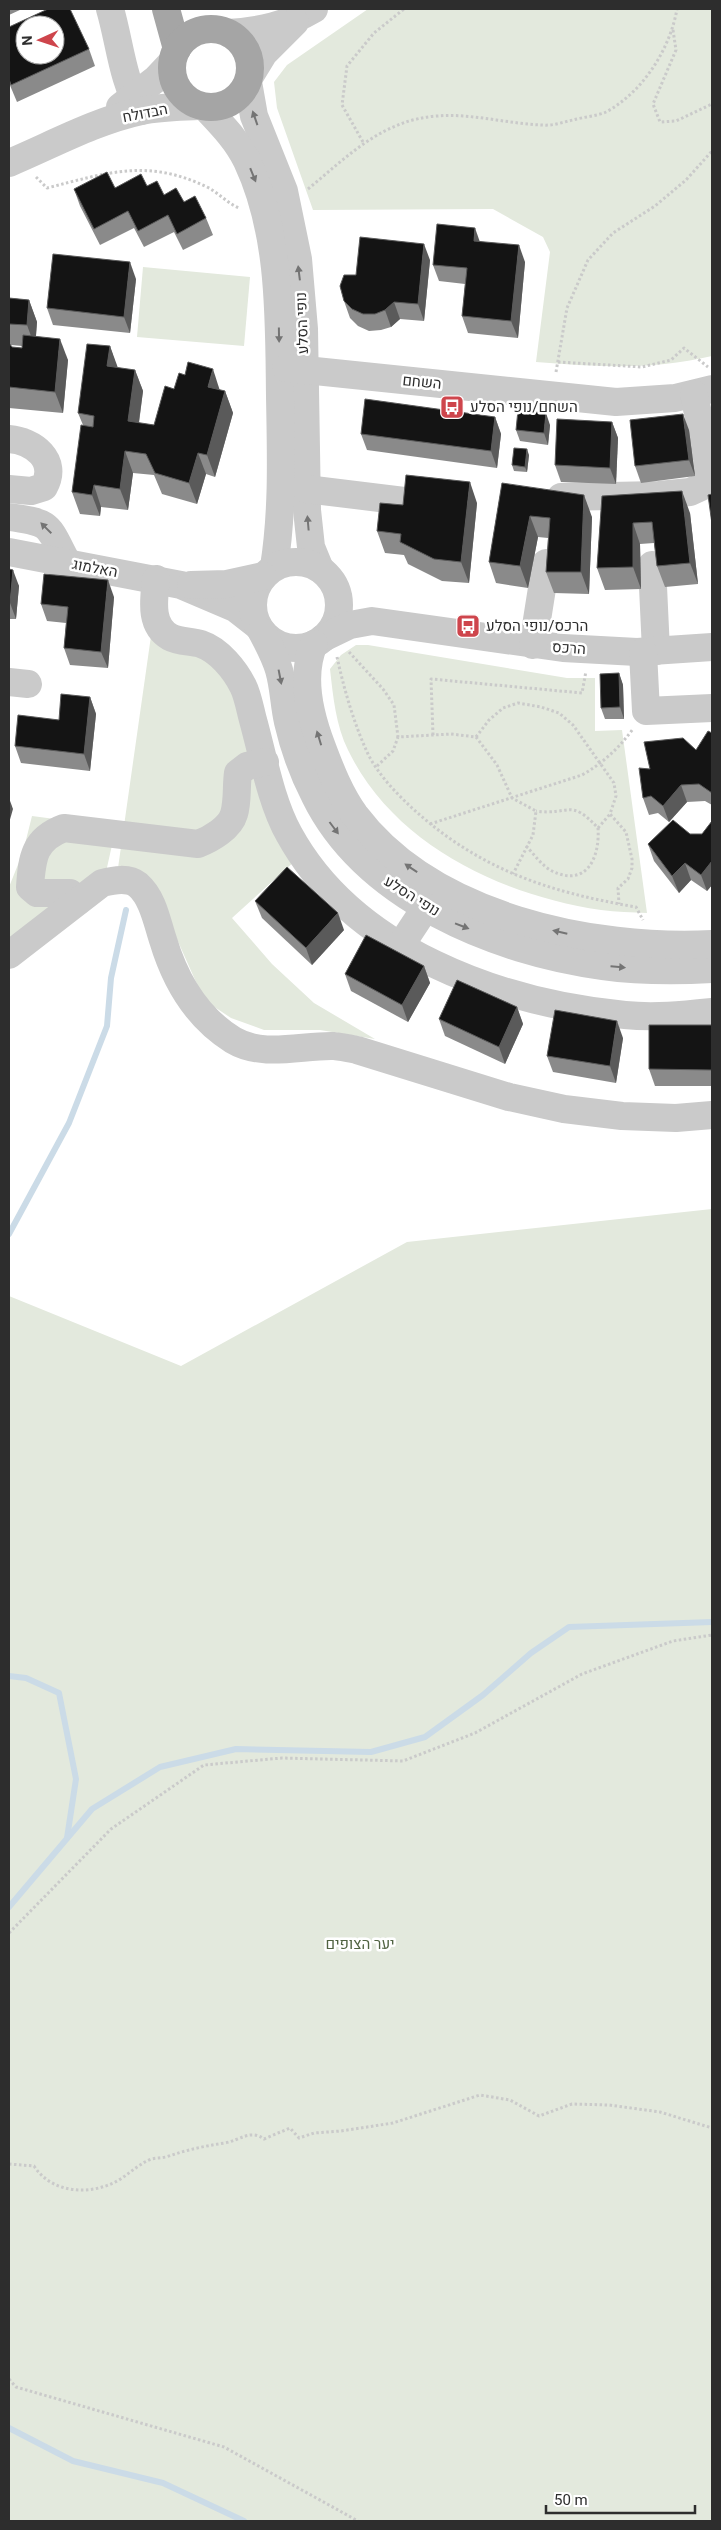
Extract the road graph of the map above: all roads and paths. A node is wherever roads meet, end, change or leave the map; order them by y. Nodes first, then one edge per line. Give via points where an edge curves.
1 (110, 9) edge
2 (166, 9) edge
3 (404, 9) edge
4 (677, 9) edge
5 (306, 14) edge
6 (219, 24) edge
7 (673, 29) junction
8 (175, 55) junction
9 (249, 79) junction
10 (137, 104) junction
11 (712, 104) edge
12 (202, 106) junction
13 (363, 142) junction
14 (712, 150) edge
15 (14, 161) edge
16 (302, 194) dead end
17 (247, 212) dead end
18 (558, 362) junction
19 (292, 369) junction
20 (712, 370) edge
21 (703, 391) edge
22 (552, 395) junction
23 (9, 439) edge
24 (9, 489) edge
25 (306, 489) junction
26 (561, 498) edge
27 (404, 501) edge
28 (9, 517) edge
29 (9, 552) edge
30 (67, 562) junction
31 (546, 562) edge
32 (652, 565) dead end
33 (269, 572) junction
34 (327, 577) junction
35 (168, 582) junction
36 (398, 624) junction
37 (260, 629) junction
38 (323, 639) junction
39 (533, 645) junction
40 (712, 647) edge
41 (589, 650) junction
42 (650, 652) junction
43 (712, 708) edge
44 (646, 712) junction
45 (433, 735) junction
46 (398, 737) junction
47 (476, 737) junction
48 (265, 762) junction
49 (601, 764) junction
50 (377, 766) junction
51 (512, 798) junction
52 (536, 811) junction
53 (610, 814) junction
54 (430, 824) junction
55 (598, 828) junction
56 (526, 846) junction
57 (513, 874) junction
58 (78, 901) junction
59 (619, 904) junction
60 (426, 907) junction
61 (712, 944) edge
62 (401, 945) junction
63 (658, 945) junction
64 (9, 956) edge
65 (712, 970) edge
66 (712, 1012) edge
67 (712, 1115) edge
68 (712, 1635) edge
69 (9, 1933) edge
70 (712, 2128) edge
71 (9, 2164) edge
72 (9, 2379) edge
73 (358, 2521) edge

1 - 10 street via 120,54
2 - 8 main road
3 - 13 path via 374,33 347,66 342,105
4 - 7 path
5 - 6 street via 255,31
5 - 9 street via 264,52
6 - 8 main road via 185,39
6 - 9 main road via 244,46 250,66
7 - 11 path via 676,50 653,104 660,122 676,121
7 - 13 path via 639,85 605,112 546,126 437,116 394,126
8 - 10 street, הבדולח
8 - 12 main road via 172,73 178,88 189,100
9 - 12 main road via 241,94 231,102 219,107
19 -> 9 street, נופי הסלע via 302,290 292,225 276,168 254,116
10 - 12 street, הבדולח
10 - 15 street, הבדולח
12 -> 19 street, נופי הסלע via 239,146 260,197
13 - 16 path
14 - 18 path via 686,180 613,234 588,260 567,308
15 - 17 path via 47,188 103,174 144,169 182,176 209,188
18 - 20 path via 642,367 671,360 684,348
18 - 22 path
19 - 22 street, השחם
19 - 25 street, נופי הסלע
19 - 33 street, נופי הסלע via 282,489
21 - 22 street, השחם via 675,398 616,402
21 - 26 street via 708,476 703,486 690,492 659,496
23 - 24 street via 24,440 32,445 44,457 48,467 48,480 44,486 31,491
25 - 27 street
34 -> 25 street, נופי הסלע via 311,547
30 -> 28 street via 43,523
29 - 30 street, האלמוג
30 - 35 street, האלמוג
31 - 39 street
32 - 42 street
33 - 34 street via 286,562 298,561
33 - 35 street, האלמוג via 227,584
33 - 37 street via 256,587 253,600 253,613
34 - 36 street, הרכס via 367,610
34 - 38 street via 338,601 337,619
35 - 37 street, האלמוג via 235,608
35 - 48 street via 153,608 157,624 170,637 202,644 217,653 230,667 243,686
36 - 38 street, הרכס via 372,621 350,625
36 - 39 street, הרכס
37 - 38 street via 280,646 297,648
37 -> 60 street, נופי הסלע via 279,671 294,746 324,814 380,877
38 - 46 path via 384,689 394,705
38 - 50 path via 341,675 369,755
63 -> 38 street, נופי הסלע via 589,938 526,923 465,900 396,857 345,800 318,738 307,686 308,657
39 - 41 street, הרכס
40 - 42 street, הרכס
41 - 42 street, הרכס
41 - 45 path via 582,692 431,679
42 - 44 street
43 - 44 street
44 - 49 path
45 - 46 path
45 - 47 path
46 - 50 path via 393,751
47 - 49 path via 503,708 518,703 541,706 559,713 573,724
47 - 51 path via 497,765
48 - 58 street via 247,766 238,773 234,814 220,832 198,844 64,828 46,838 38,845 30,887 37,893 70,893
48 - 62 street via 289,834 312,868 332,892 364,920
49 - 51 path via 582,775
49 - 53 path via 614,783 616,796
50 - 54 path via 395,791
51 - 52 path
51 - 54 path
52 - 55 path via 551,813 570,808 586,815
52 - 56 path via 533,836
53 - 55 path
53 - 59 path via 626,832 632,859 628,879 618,888
54 - 57 path via 475,857
55 - 56 path via 599,846 593,863 583,872 565,876 549,870
56 - 57 path
57 - 59 path via 588,899
58 - 64 street
58 - 67 street via 102,883 118,879 137,884 148,895 178,980 192,1004 234,1041 260,1048 334,1046 356,1050 509,1097 564,1110 676,1118
59 - 63 path via 636,907
60 - 62 street
60 -> 65 street, נופי הסלע via 454,923 518,947 576,962 658,970
61 - 63 street, נופי הסלע
62 - 66 street via 488,986 576,1009 664,1016
68 - 69 path via 673,1641 582,1674 475,1733 403,1761 282,1758 204,1765 111,1829
70 - 71 path via 660,2112 610,2105 572,2104 539,2116 510,2100 480,2095 393,2123 314,2133 299,2138 290,2128 264,2139 258,2135 246,2135 199,2146 152,2159 118,2180 82,2192 42,2178 34,2166
72 - 73 path via 16,2387 224,2447

